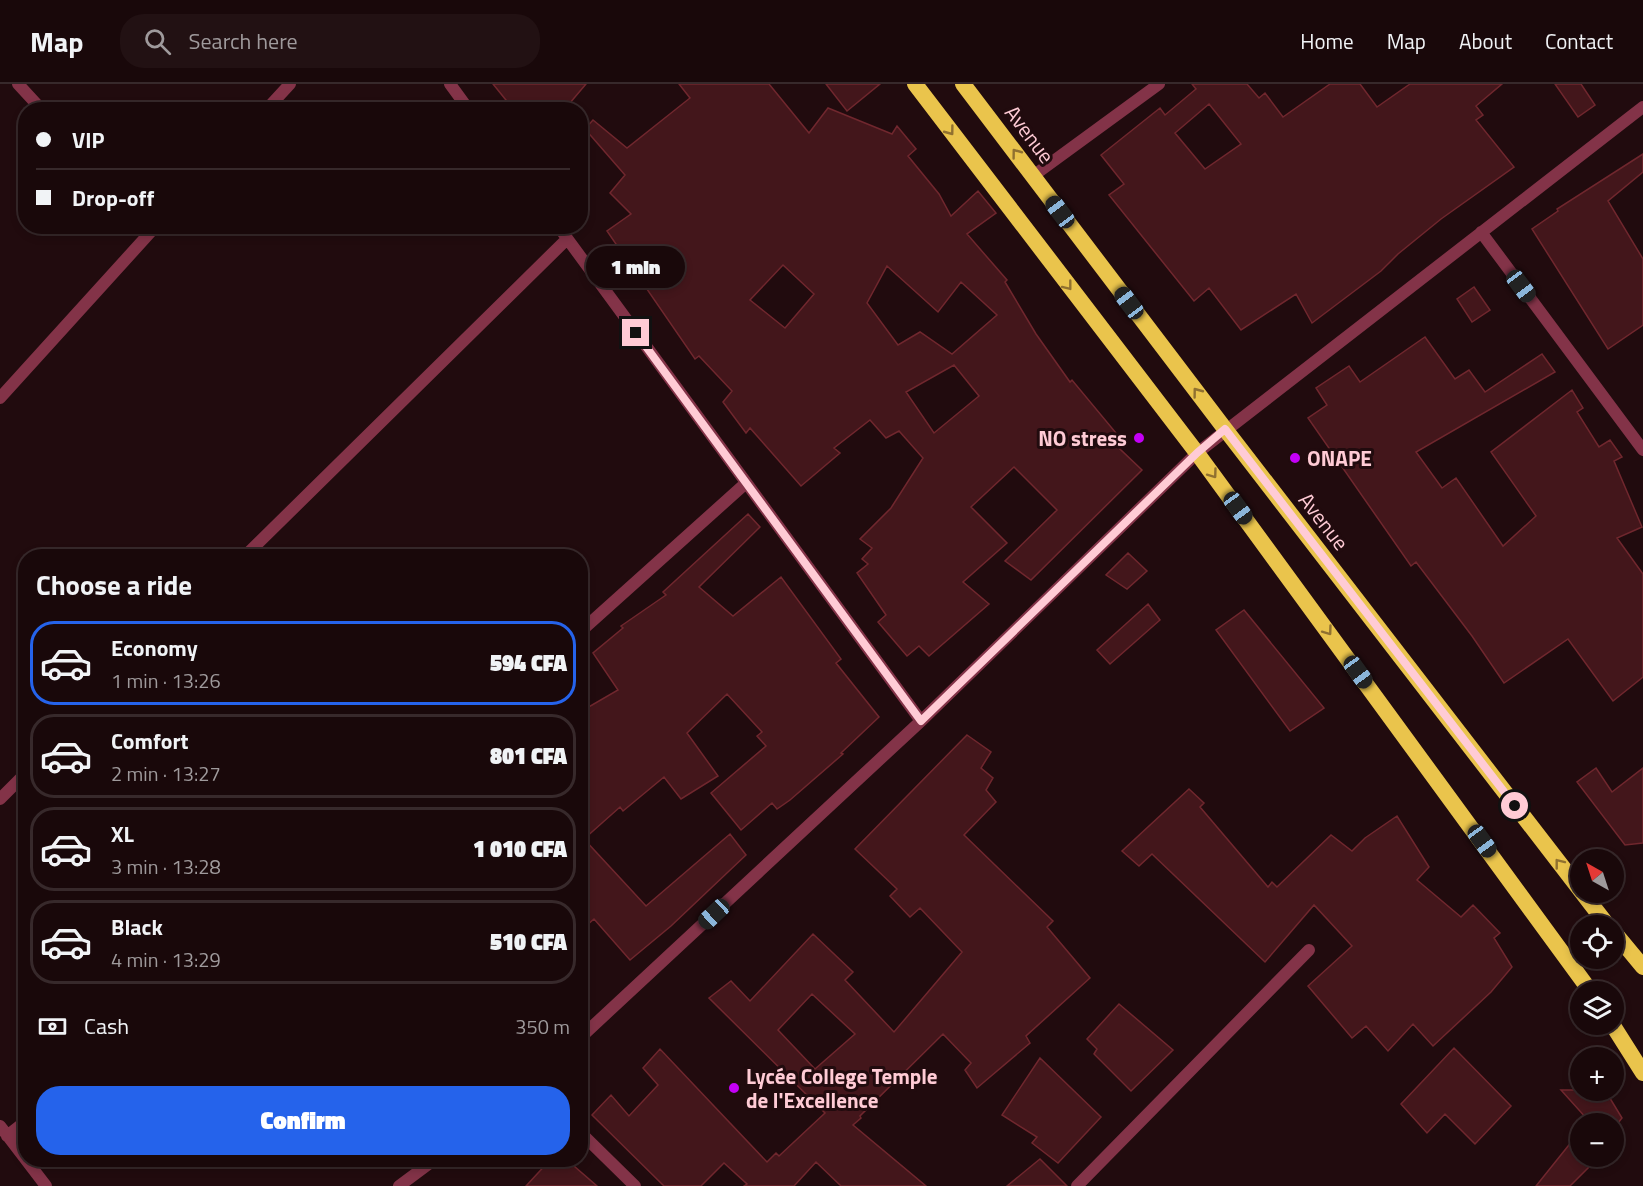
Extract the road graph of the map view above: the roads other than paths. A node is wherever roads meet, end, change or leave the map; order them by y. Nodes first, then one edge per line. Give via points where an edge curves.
1 (18, 84) edge
2 (290, 84) edge
3 (450, 84) edge
4 (915, 84) edge
5 (963, 84) edge
6 (1160, 84) edge
7 (35, 102) edge
8 (273, 102) edge
9 (463, 102) edge
10 (1643, 107) edge
11 (1033, 176) junction
12 (1481, 232) junction
13 (148, 234) edge
14 (564, 234) edge
15 (567, 239) junction
16 (0, 398) edge
17 (1225, 429) junction
18 (1643, 450) edge
19 (1197, 453) junction
20 (746, 483) junction
21 (252, 549) edge
22 (588, 625) edge
23 (921, 721) junction
24 (18, 781) edge
25 (0, 799) edge
26 (1600, 915) edge
27 (1624, 944) edge
28 (1309, 950) dead end
29 (1643, 967) edge
30 (1583, 981) edge
31 (588, 1031) edge
32 (1619, 1035) edge
33 (1643, 1073) edge
34 (18, 1125) edge
35 (4, 1131) edge
36 (588, 1140) edge
37 (18, 1149) edge
38 (31, 1167) edge
39 (425, 1167) edge
40 (46, 1186) edge
41 (399, 1186) edge
42 (635, 1186) edge
43 (1077, 1186) edge

1 - 7 street
2 - 8 street
3 - 9 street
4 -> 19 highway
11 -> 5 highway, Avenue
6 - 11 street
10 - 12 street
17 -> 11 highway, Avenue
12 - 17 street
12 - 18 street
13 - 16 street
14 - 15 street
15 - 20 street
15 - 21 street
17 - 19 street
26 -> 17 highway, Avenue
19 - 23 street
19 -> 30 highway
20 - 22 street
20 - 23 street
23 - 31 street
24 - 25 street
27 - 29 highway
28 - 43 street
32 - 33 highway
34 - 35 street
35 - 37 street
36 - 42 street
38 - 40 street
39 - 41 street

